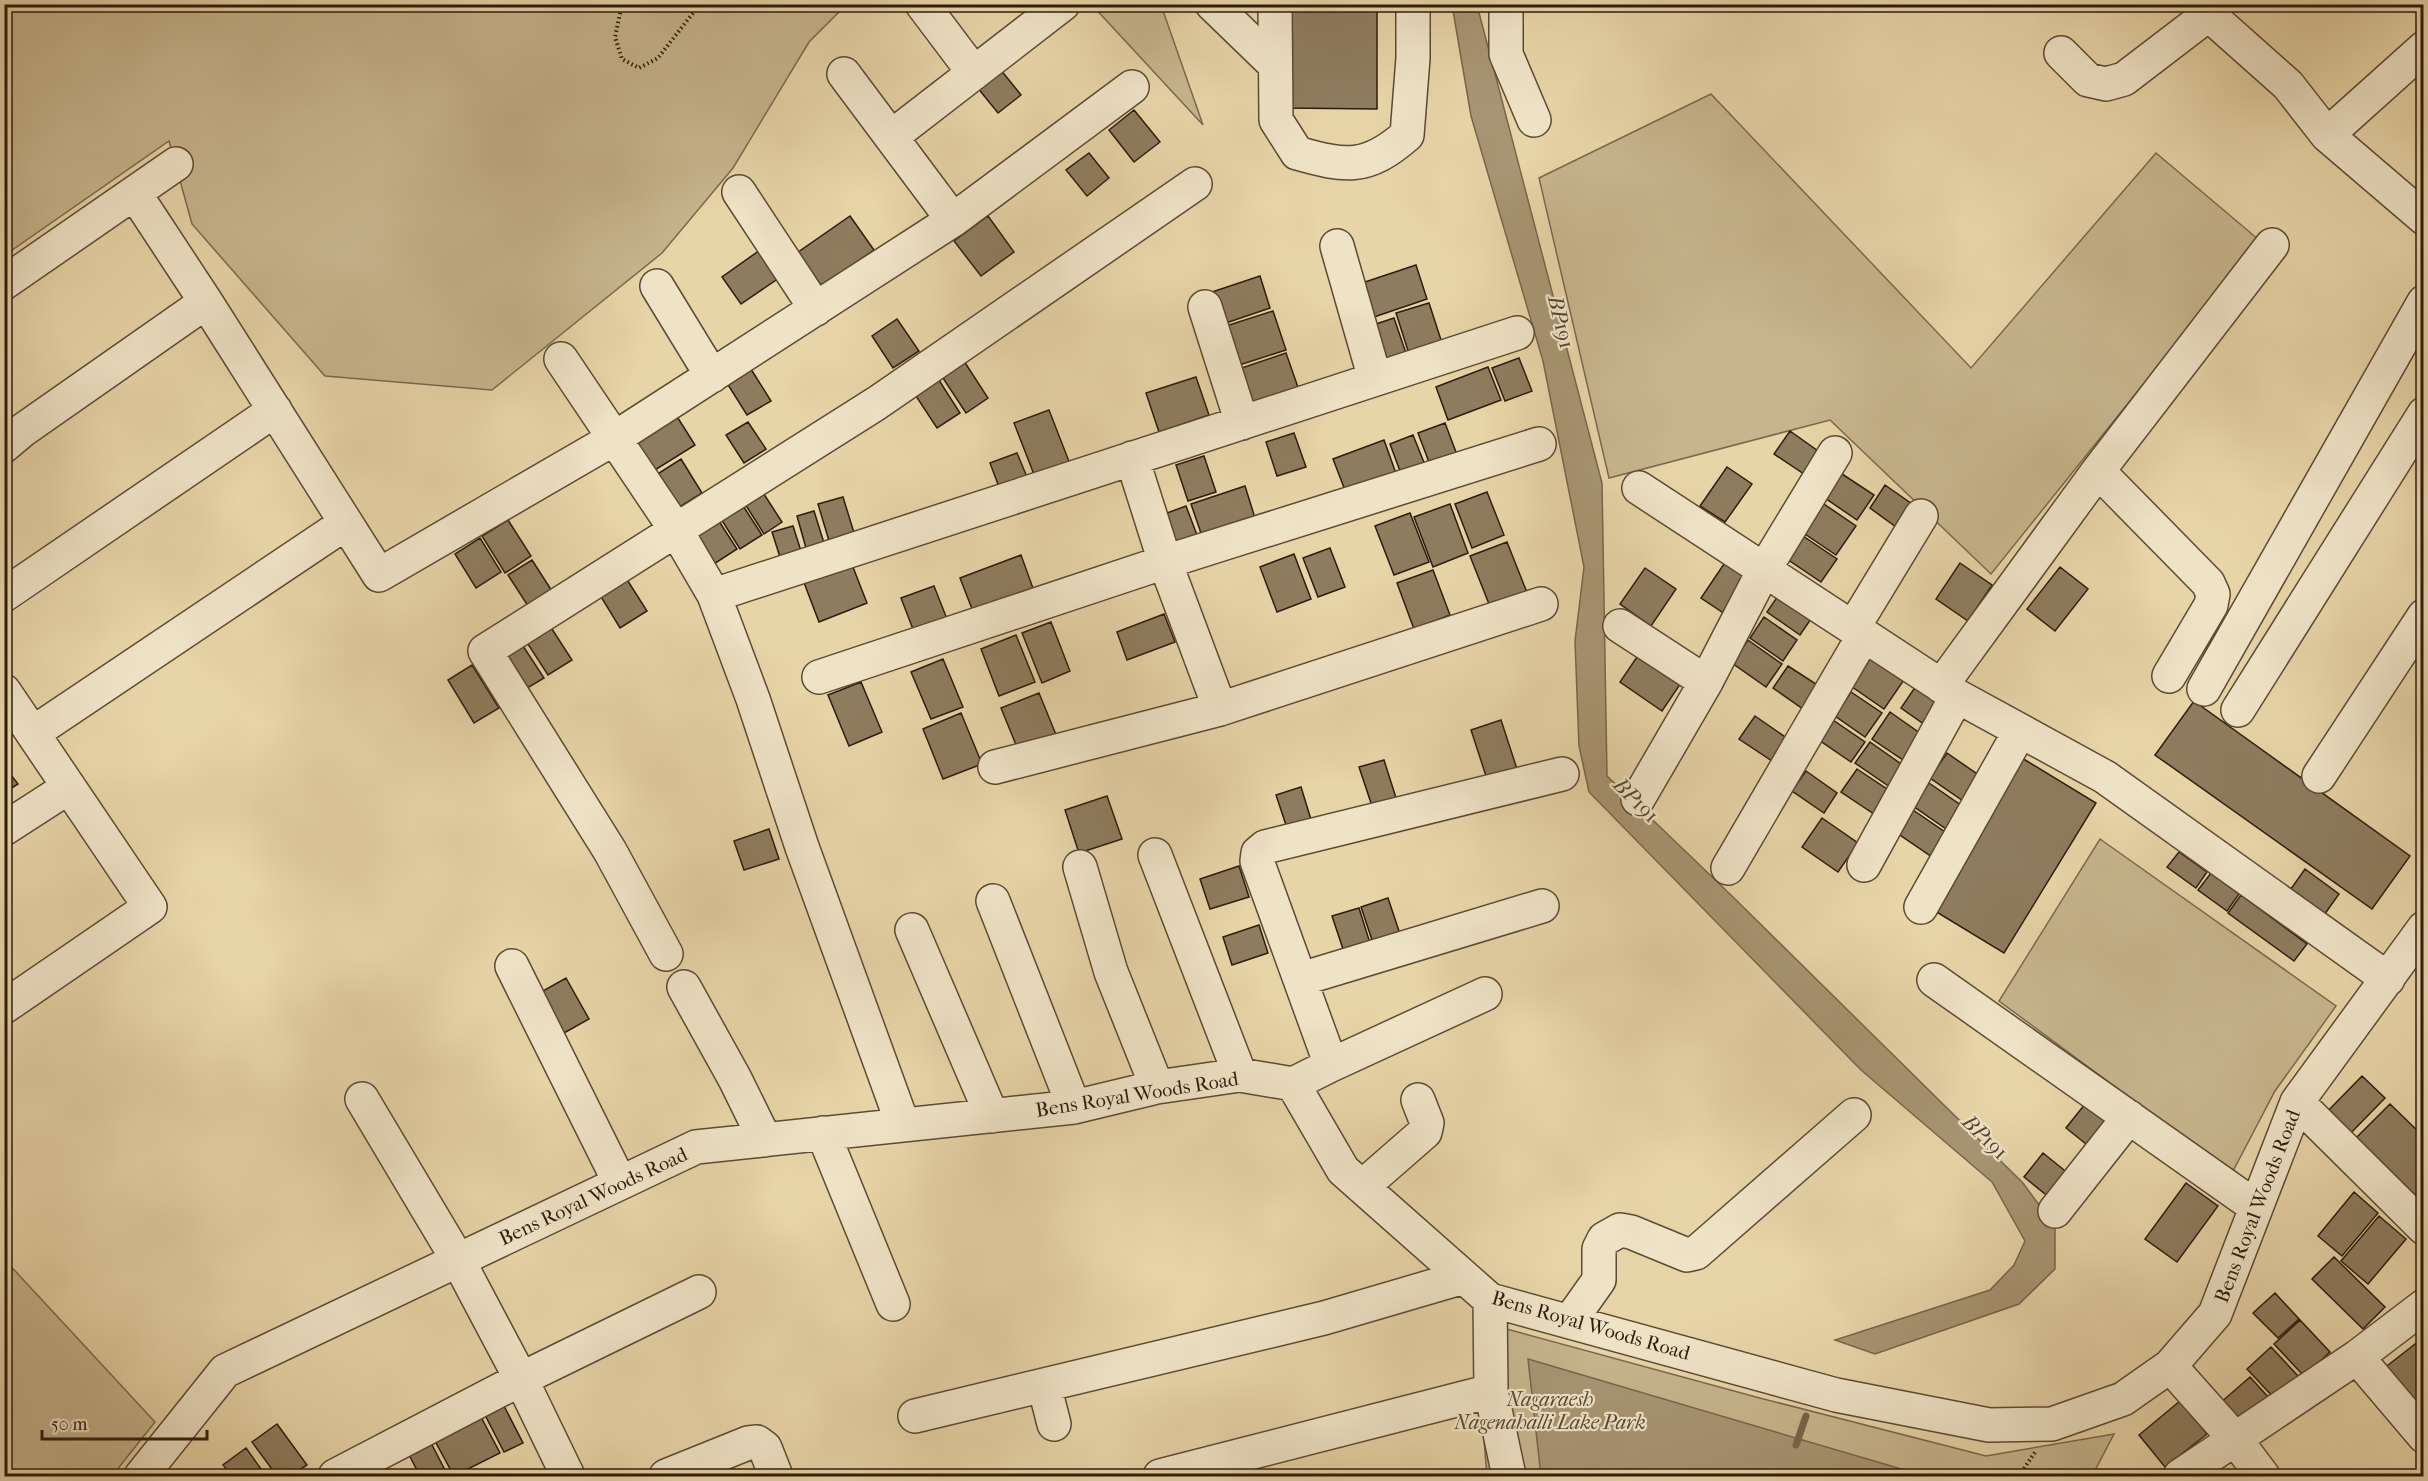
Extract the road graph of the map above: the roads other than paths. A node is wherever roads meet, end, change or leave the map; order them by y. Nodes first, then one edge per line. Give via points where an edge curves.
1 (922, 4) edge
2 (1063, 4) edge
3 (1212, 4) edge
4 (1275, 4) edge
5 (1413, 4) edge
6 (1506, 4) edge
7 (2203, 10) edge
8 (2424, 48) edge
9 (2061, 53) dead end
10 (1275, 65) junction
11 (974, 73) junction
12 (844, 74) dead end
13 (1132, 87) dead end
14 (1534, 120) dead end
15 (2327, 135) junction
16 (891, 137) junction
17 (176, 164) dead end
18 (1195, 184) dead end
19 (739, 192) dead end
20 (135, 194) junction
21 (2424, 219) edge
22 (953, 220) junction
23 (2272, 245) dead end
24 (1337, 246) dead end
25 (4, 283) edge
26 (657, 286) dead end
27 (206, 302) junction
28 (2424, 302) edge
29 (1205, 307) dead end
30 (816, 309) junction
31 (1517, 333) dead end
32 (561, 359) dead end
33 (712, 376) junction
34 (1375, 379) junction
35 (275, 410) junction
36 (2424, 414) edge
37 (1242, 423) junction
38 (615, 438) junction
39 (1539, 444) dead end
40 (4, 446) edge
41 (1834, 453) dead end
42 (1132, 458) junction
43 (2098, 471) junction
44 (1639, 488) dead end
45 (1921, 516) dead end
46 (346, 523) junction
47 (676, 530) junction
48 (1165, 562) junction
49 (1764, 570) junction
50 (714, 595) junction
51 (4, 596) edge
52 (1540, 603) dead end
53 (2424, 616) edge
54 (1620, 626) dead end
55 (1858, 632) junction
56 (2169, 676) dead end
57 (819, 677) dead end
58 (1706, 682) junction
59 (2204, 689) dead end
60 (4, 691) edge
61 (1949, 691) junction
62 (1220, 709) junction
63 (2238, 710) dead end
64 (2020, 731) junction
65 (33, 733) junction
66 (995, 766) dead end
67 (1562, 774) dead end
68 (2319, 776) dead end
69 (69, 787) junction
70 (1638, 799) dead end
71 (4, 829) edge
72 (1155, 855) dead end
73 (1864, 865) dead end
74 (1080, 867) dead end
75 (1728, 868) dead end
76 (993, 901) dead end
77 (1542, 906) dead end
78 (1921, 907) dead end
79 (2424, 928) edge
80 (912, 930) dead end
81 (666, 954) dead end
82 (512, 966) dead end
83 (1301, 979) junction
84 (2388, 979) junction
85 (1934, 980) dead end
86 (684, 987) dead end
87 (1485, 994) dead end
88 (4, 1007) edge
89 (1331, 1065) junction
90 (1240, 1074) junction
91 (1293, 1084) junction
92 (1157, 1087) junction
93 (362, 1099) dead end
94 (1419, 1100) dead end
95 (2297, 1102) junction
96 (1074, 1107) junction
97 (1854, 1115) dead end
98 (992, 1116) junction
99 (2129, 1117) junction
100 (903, 1125) junction
101 (823, 1133) junction
102 (765, 1140) junction
103 (620, 1183) junction
104 (1362, 1187) junction
105 (2256, 1207) junction
106 (2055, 1211) dead end
107 (2424, 1228) edge
108 (458, 1260) junction
109 (1464, 1276) junction
110 (699, 1292) dead end
111 (1490, 1300) junction
112 (893, 1304) dead end
113 (2424, 1306) edge
114 (1570, 1321) junction
115 (2357, 1357) junction
116 (2170, 1366) junction
117 (521, 1379) junction
118 (1044, 1385) junction
119 (1491, 1391) junction
120 (915, 1416) dead end
121 (1054, 1424) dead end
122 (2424, 1436) edge
123 (2235, 1439) junction
124 (144, 1475) edge
125 (335, 1476) edge
126 (567, 1476) edge
127 (666, 1476) edge
128 (776, 1476) edge
129 (1160, 1476) edge
130 (1509, 1476) edge
131 (2180, 1476) edge
132 (2263, 1476) edge

1 - 11 street
2 - 11 street
3 - 10 street
4 - 10 street
5 - 10 street via 1407,135 1387,152 1361,163 1329,162 1297,153 1276,120
6 - 14 street via 1506,54
7 - 9 street via 2124,79 2106,84 2088,80
7 - 15 street via 2288,86
8 - 15 street
11 - 16 street
12 - 16 street
13 - 22 street
15 - 21 street
16 - 22 street
17 - 20 street
18 - 47 street via 877,403
19 - 30 street
20 - 25 street
20 - 27 street
22 - 30 street
23 - 43 street
24 - 34 street
26 - 33 street
27 - 35 street
27 - 40 street
28 - 59 street
29 - 37 street
30 - 33 street
31 - 34 street
32 - 38 street
33 - 38 street
34 - 37 street
35 - 46 street
35 - 51 street
36 - 63 street
37 - 42 street
38 - 46 street via 379,574
38 - 47 street
39 - 48 street
41 - 49 street
42 - 48 street
42 - 50 street
43 - 56 street via 2208,583 2213,594 2211,605
43 - 61 street
44 - 49 street
45 - 55 street
46 - 65 street
47 - 50 street
47 - 81 street via 485,651 610,851
48 - 57 street
48 - 62 street
49 - 55 street
49 - 58 street
50 - 100 street
52 - 62 street
53 - 68 street
54 - 58 street
55 - 61 street
55 - 75 street
58 - 70 street
60 - 65 street
61 - 64 street
61 - 73 street
62 - 66 street
64 - 78 street
64 - 84 street via 2105,777
65 - 69 street
67 - 83 street via 1265,847 1258,853 1257,861
69 - 71 street
69 - 88 street via 150,907
72 - 90 street
74 - 92 street via 1110,972
76 - 96 street
77 - 83 street
79 - 84 street, Bens Royal Woods Road
80 - 98 street
82 - 103 street
83 - 89 street
84 - 95 street, Bens Royal Woods Road
85 - 99 street
86 - 102 street
87 - 89 street
89 - 91 street
90 - 91 street, Bens Royal Woods Road
90 - 92 street, Bens Royal Woods Road
91 - 104 street, Bens Royal Woods Road via 1343,1170
92 - 96 street, Bens Royal Woods Road
93 - 108 street
94 - 104 street via 1427,1123 1425,1132
95 - 105 street, Bens Royal Woods Road
95 - 107 street
96 - 98 street, Bens Royal Woods Road
97 - 114 street via 1696,1253 1687,1255 1620,1230 1604,1239 1599,1249 1599,1280
98 - 100 street, Bens Royal Woods Road
99 - 105 street
99 - 106 street
100 - 101 street, Bens Royal Woods Road
101 - 102 street, Bens Royal Woods Road
101 - 112 street
102 - 103 street, Bens Royal Woods Road via 696,1147
103 - 108 street, Bens Royal Woods Road
104 - 109 street, Bens Royal Woods Road
105 - 116 street, Bens Royal Woods Road via 2215,1314
108 - 117 street
108 - 124 street, Bens Royal Woods Road via 225,1371
109 - 111 street, Bens Royal Woods Road
109 - 118 street via 1324,1318
110 - 117 street
111 - 114 street, Bens Royal Woods Road
111 - 119 street
113 - 115 street
114 - 116 street, Bens Royal Woods Road via 1836,1395 1989,1425 2052,1424 2123,1399
115 - 122 street
115 - 123 street
116 - 123 street
117 - 125 street
117 - 126 street
118 - 120 street
118 - 121 street
119 - 129 street
119 - 130 street
123 - 131 street
123 - 132 street
127 - 128 street via 757,1442 765,1448

